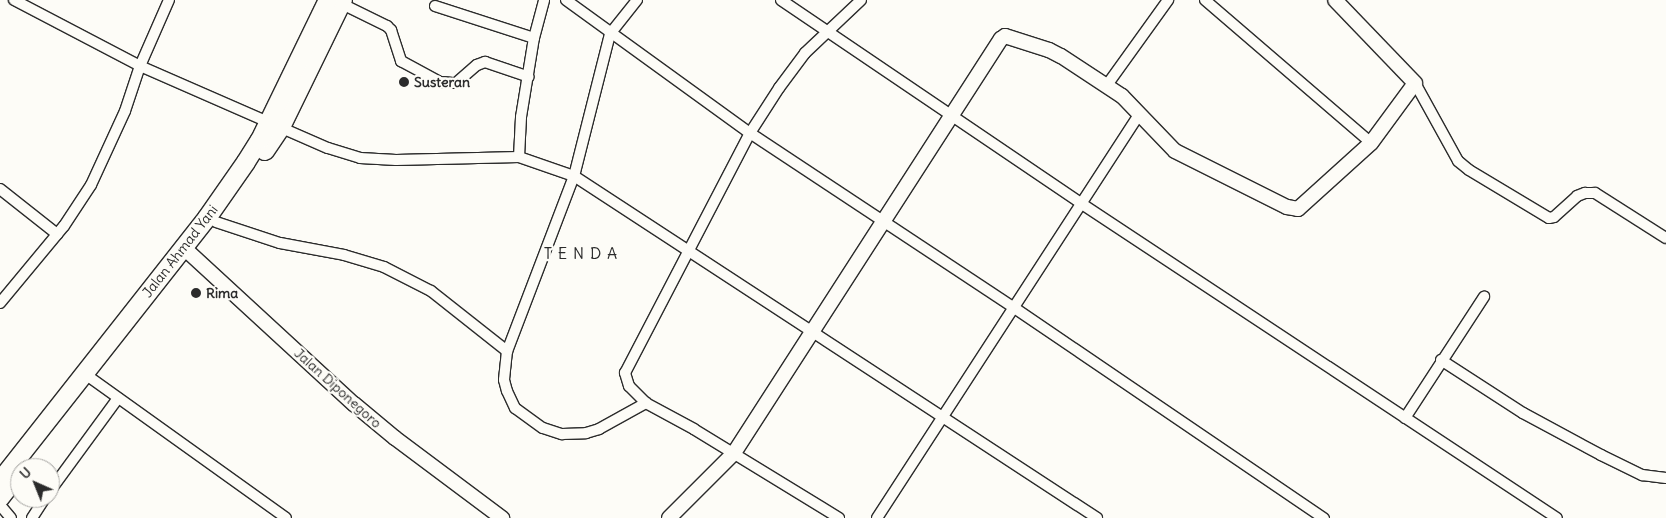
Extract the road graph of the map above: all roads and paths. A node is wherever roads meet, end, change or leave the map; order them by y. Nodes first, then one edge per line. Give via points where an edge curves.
1 (14, 0) edge
2 (169, 0) edge
3 (544, 0) edge
4 (566, 0) edge
5 (637, 0) edge
6 (781, 0) edge
7 (861, 0) edge
8 (1168, 0) edge
9 (1205, 0) edge
10 (1335, 0) edge
11 (337, 1) edge
12 (435, 6) dead end
13 (829, 32) junction
14 (610, 34) junction
15 (534, 38) junction
16 (140, 66) junction
17 (529, 77) junction
18 (1415, 83) junction
19 (1107, 85) junction
20 (1140, 113) junction
21 (952, 114) junction
22 (275, 124) junction
23 (750, 133) junction
24 (1371, 143) junction
25 (520, 157) junction
26 (574, 176) junction
27 (0, 189) edge
28 (1082, 204) junction
29 (882, 221) junction
30 (216, 222) junction
31 (56, 234) junction
32 (1666, 238) edge
33 (186, 250) junction
34 (688, 251) junction
35 (1484, 296) dead end
36 (1, 300) edge
37 (1013, 307) junction
38 (811, 332) junction
39 (507, 351) junction
40 (1441, 360) junction
41 (90, 377) junction
42 (118, 398) junction
43 (646, 403) junction
44 (943, 417) junction
45 (1404, 418) junction
46 (734, 453) junction
47 (31, 458) edge
48 (60, 477) edge
49 (1666, 478) edge
50 (0, 481) edge
51 (10, 486) edge
52 (0, 498) edge
53 (0, 505) edge
54 (11, 518) edge
55 (286, 518) edge
56 (502, 518) edge
57 (669, 518) edge
58 (839, 518) edge
59 (877, 518) edge
60 (1097, 518) edge
61 (1324, 518) edge
62 (1558, 518) edge

1 - 16 street
2 - 16 street
3 - 15 street
4 - 14 street
5 - 14 street
6 - 13 street
7 - 13 street
8 - 19 street
9 - 24 street
10 - 18 street
11 - 17 street via 387,26 395,38 401,61 440,82 456,83 485,62
11 - 22 highway, Jalan Ahmad Yani
12 - 15 street
13 - 21 street
13 - 23 street via 805,53
14 - 23 street
14 - 26 street
15 - 17 street
16 - 22 street
16 - 31 street via 91,184
17 - 25 street via 521,117
18 - 24 street
18 - 32 street via 1458,161 1477,175 1549,218 1577,196 1589,192 1598,194
19 - 20 street
19 - 21 street via 1049,50 1004,36
20 - 24 street via 1184,157 1294,209 1305,204
20 - 28 street
21 - 28 street
21 - 29 street
22 - 25 street via 328,148 360,158
22 - 30 highway, Jalan Ahmad Yani
22 - 33 highway, Jalan Ahmad Yani
23 - 29 street
23 - 34 street
25 - 26 street
26 - 34 street
26 - 39 street
27 - 31 street
28 - 37 street
28 - 45 street
29 - 37 street
29 - 38 street
30 - 33 highway, Jalan Ahmad Yani
30 - 39 street via 280,243 344,255 384,267 431,291
31 - 36 street
33 - 41 highway, Jalan Ahmad Yani
33 - 56 street, Jalan Diponegoro via 354,404
34 - 38 street
34 - 43 street via 625,373 629,386
35 - 40 street
37 - 44 street
37 - 61 street
38 - 44 street
38 - 46 street
39 - 43 street via 506,391 515,408 544,428 562,434 586,433
40 - 45 street
40 - 49 street via 1523,413 1577,442 1642,475
41 - 42 street
41 - 47 highway, Jalan Ahmad Yani
41 - 50 highway, Jalan Ahmad Yani
42 - 48 street
42 - 55 street
43 - 46 street
44 - 59 street
44 - 60 street
45 - 62 street
46 - 57 street
46 - 58 street
51 - 52 highway
53 - 54 street

